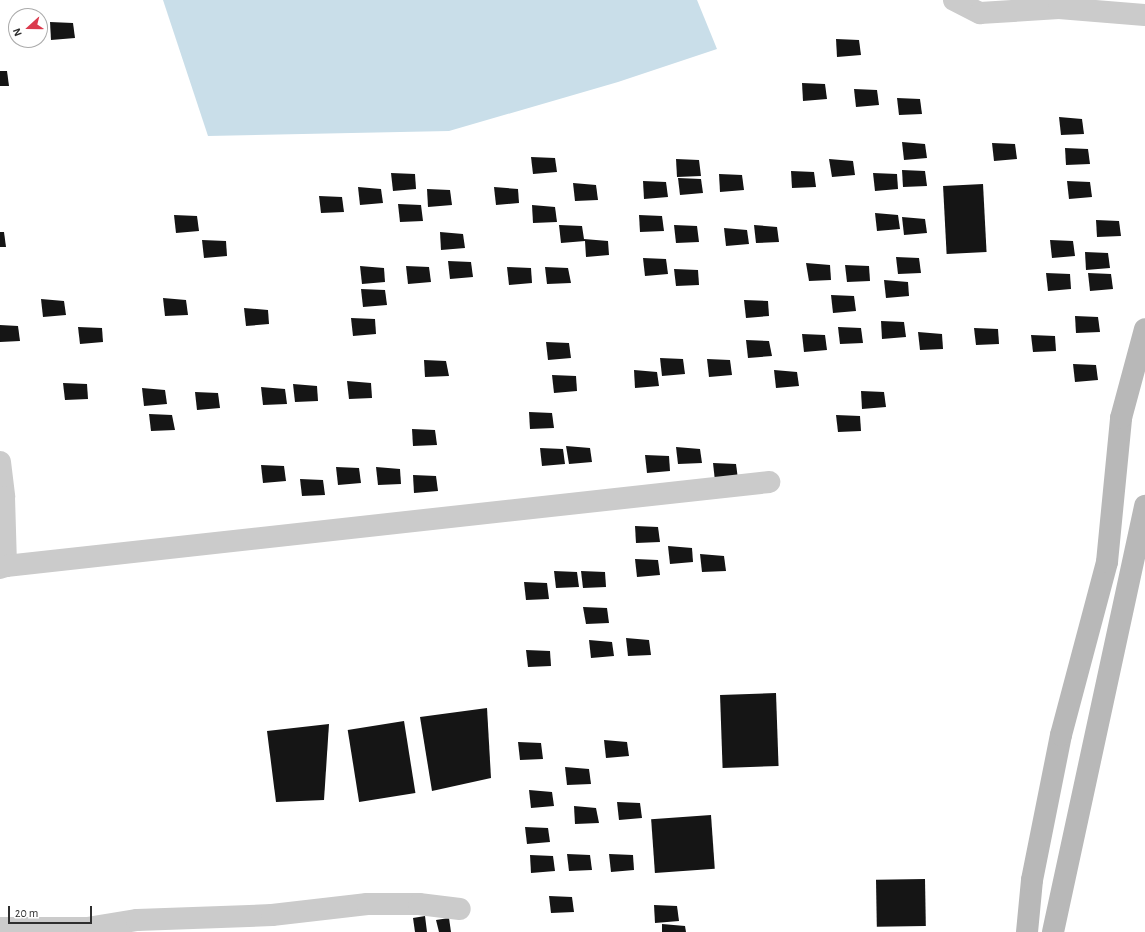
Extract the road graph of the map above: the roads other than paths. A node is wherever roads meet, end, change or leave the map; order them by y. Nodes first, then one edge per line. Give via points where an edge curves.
1 (954, 0) edge
2 (1145, 15) edge
3 (1145, 329) edge
4 (0, 462) edge
5 (769, 482) dead end
6 (1145, 506) edge
7 (3, 567) edge
8 (460, 908) dead end
9 (0, 928) edge
10 (1027, 932) edge
11 (1053, 932) edge

1 - 2 street via 980,12 1059,8
3 - 10 main road via 1121,418 1107,562 1061,735 1032,880
4 - 7 street via 4,497
5 - 7 street
6 - 11 main road
8 - 9 street via 419,904 367,904 272,915 137,920 87,928

